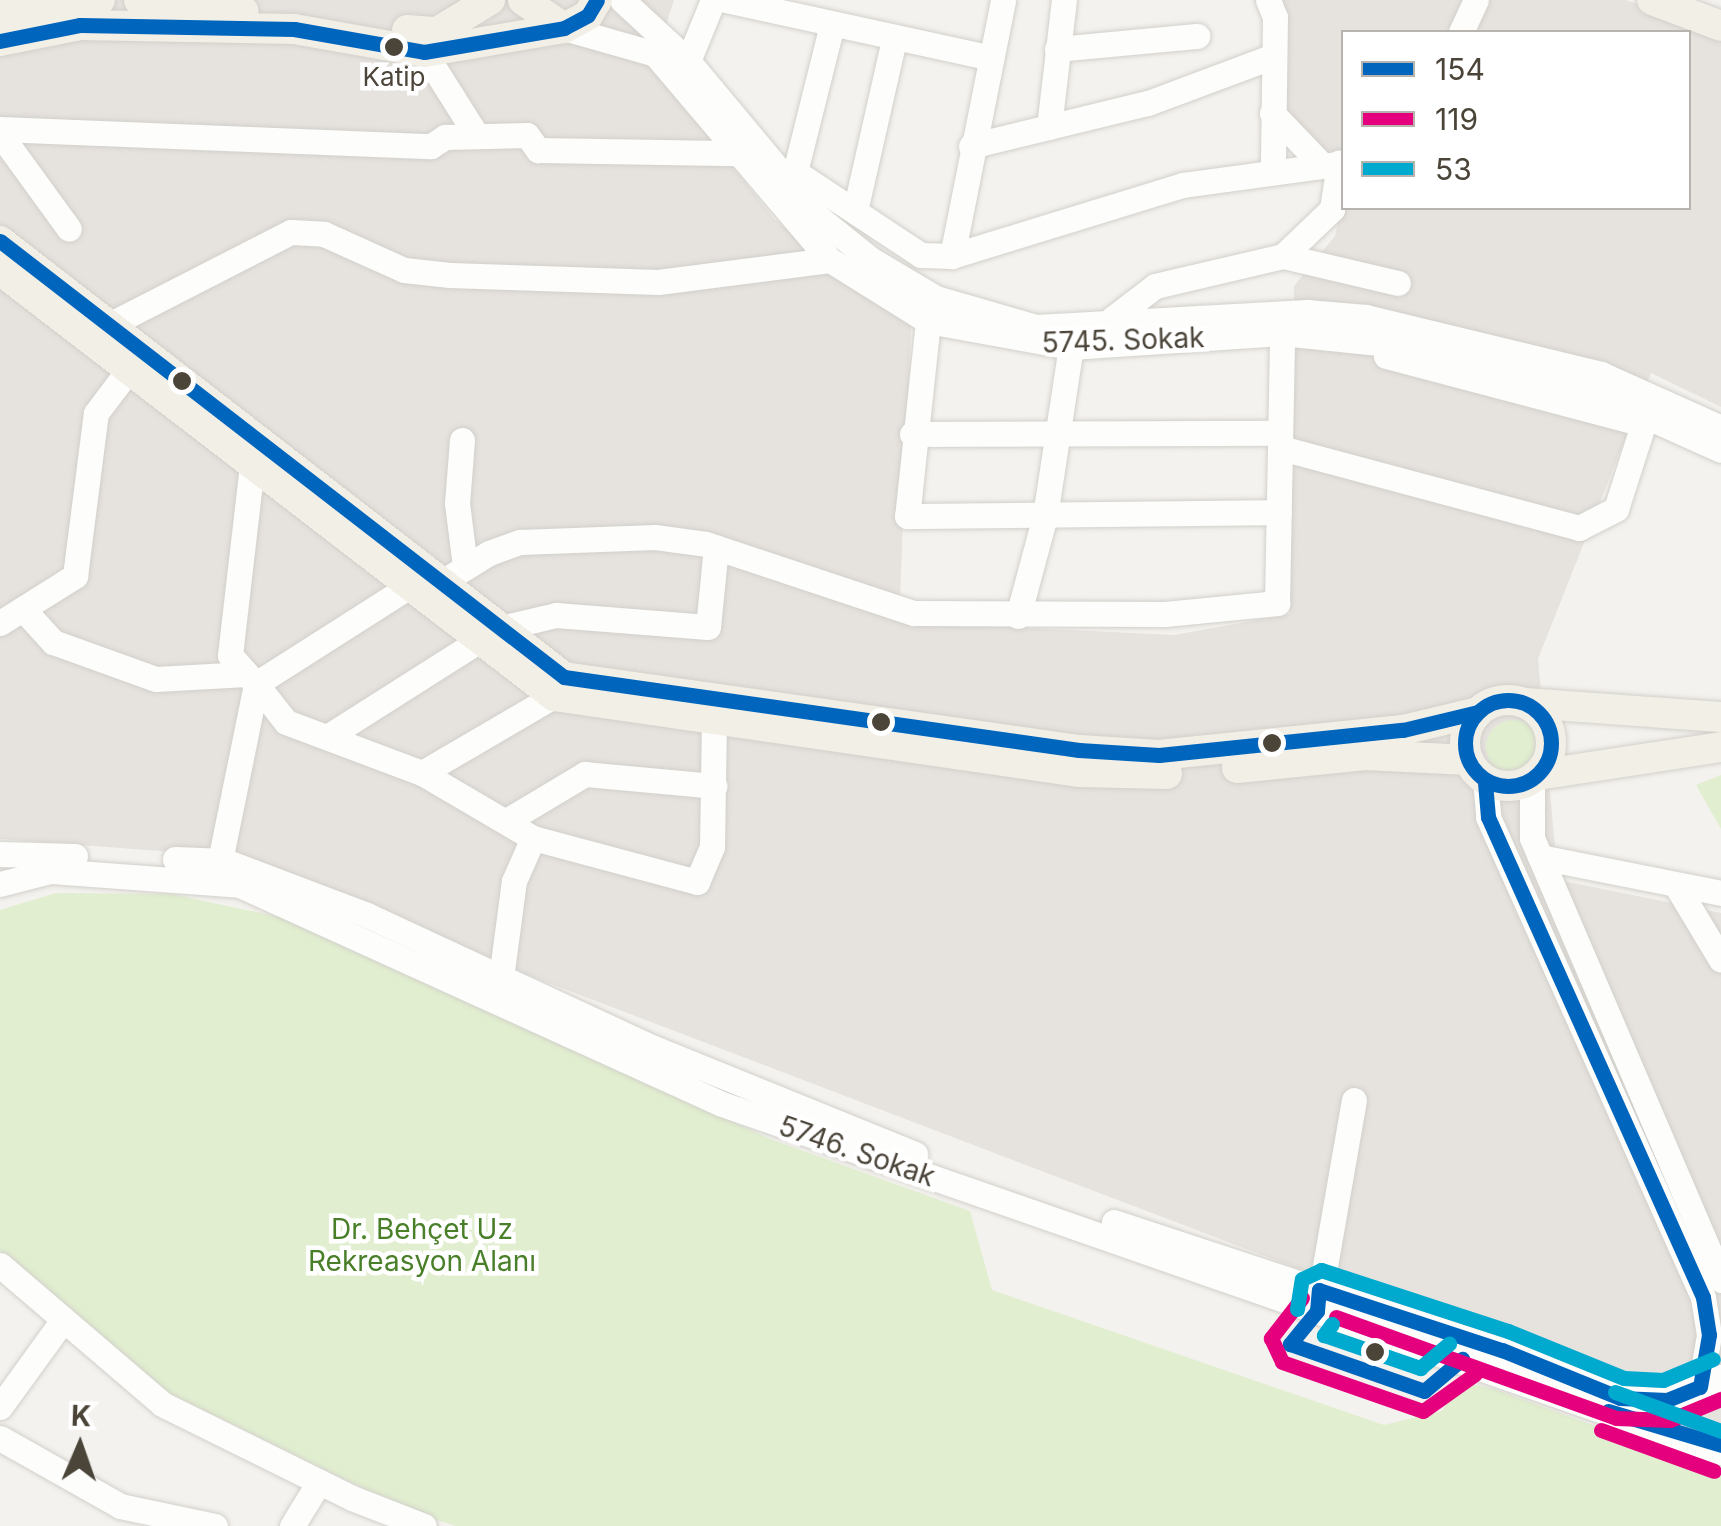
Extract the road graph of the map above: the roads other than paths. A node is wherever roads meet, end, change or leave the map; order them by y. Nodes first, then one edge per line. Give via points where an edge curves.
1 (100, 0) edge
2 (139, 0) edge
3 (490, 0) edge
4 (523, 0) edge
5 (597, 0) edge
6 (622, 0) edge
7 (713, 0) edge
8 (726, 0) edge
9 (1004, 0) edge
10 (1064, 0) edge
11 (1268, 0) edge
12 (1476, 0) edge
13 (1652, 0) edge
14 (0, 15) edge
15 (832, 25) junction
16 (1721, 26) edge
17 (564, 28) junction
18 (1461, 30) edge
19 (1197, 36) dead end
20 (894, 40) junction
21 (0, 41) edge
22 (1057, 49) junction
23 (424, 52) junction
24 (990, 58) junction
25 (1271, 58) junction
26 (688, 61) junction
27 (1272, 113) junction
28 (1050, 127) junction
29 (0, 132) edge
30 (477, 136) junction
31 (971, 146) junction
32 (740, 153) junction
33 (1335, 164) edge
34 (1273, 168) junction
35 (792, 175) junction
36 (856, 211) junction
37 (802, 224) junction
38 (69, 229) dead end
39 (0, 241) edge
40 (952, 256) junction
41 (1283, 256) junction
42 (830, 260) junction
43 (784, 262) junction
44 (0, 270) edge
45 (1398, 284) dead end
46 (1112, 319) junction
47 (928, 321) junction
48 (110, 324) junction
49 (1282, 333) junction
50 (1071, 347) junction
51 (130, 368) junction
52 (1645, 421) junction
53 (1721, 428) edge
54 (912, 434) junction
55 (1058, 434) junction
56 (462, 440) dead end
57 (1280, 441) junction
58 (1721, 450) edge
59 (252, 465) junction
60 (1279, 512) junction
61 (1045, 516) junction
62 (716, 547) junction
63 (453, 574) junction
64 (408, 587) junction
65 (23, 609) junction
66 (1018, 616) junction
67 (0, 623) edge
68 (490, 634) junction
69 (251, 679) junction
70 (554, 696) junction
71 (1525, 702) junction
72 (1478, 712) junction
73 (1721, 717) edge
74 (714, 720) junction
75 (327, 737) junction
76 (1721, 747) edge
77 (1477, 770) junction
78 (422, 772) junction
79 (1535, 776) junction
80 (714, 786) junction
81 (508, 820) junction
82 (533, 838) junction
83 (0, 854) edge
84 (1540, 857) junction
85 (220, 861) junction
86 (0, 884) edge
87 (1676, 884) junction
88 (1721, 894) edge
89 (1721, 960) edge
90 (500, 990) junction
91 (1354, 1100) dead end
92 (0, 1265) edge
93 (1721, 1280) edge
94 (1318, 1301) junction
95 (63, 1320) junction
96 (1711, 1382) edge
97 (0, 1407) edge
98 (0, 1438) edge
99 (1717, 1447) edge
100 (318, 1482) junction
101 (117, 1516) edge
102 (215, 1526) edge
103 (292, 1526) edge
104 (424, 1526) edge

1 - 14 main road
2 - 3 main road via 437,32
4 - 17 main road
5 - 17 main road via 588,15
6 - 26 street, 5745. Sokak
7 - 26 street
8 - 15 street
9 - 24 street
10 - 22 street
11 - 25 street via 1275,18
12 - 18 street
13 - 16 main road
15 - 20 street
15 - 35 street
17 - 23 main road
17 - 32 street, 5745. Sokak via 655,54
19 - 22 street
20 - 24 street
20 - 36 street
21 - 23 main road via 80,25 294,29
22 - 28 street
23 - 30 street
24 - 31 street
25 - 27 street
25 - 28 street via 1148,103
26 - 35 street, 5745. Sokak
27 - 33 street
27 - 34 street
28 - 31 street
29 - 30 street via 431,146 445,137
29 - 38 street
30 - 32 street via 528,135 538,150
31 - 40 street
32 - 37 street, 5745. Sokak
33 - 34 street
33 - 41 street via 1332,209
34 - 40 street via 1183,184
35 - 36 street
35 - 46 street, 5745. Sokak via 835,233 936,298 1036,327
36 - 40 street via 922,255
37 - 42 street, 5745. Sokak
37 - 43 street
39 - 48 main road
41 - 45 street
41 - 46 street via 1155,286
42 - 43 street
42 - 47 street, 5745. Sokak
43 - 48 street via 658,282 450,275 404,270 324,234 291,232
44 - 51 main road
46 - 53 street, 5745. Sokak via 1366,316 1601,374
47 - 50 street, 5745. Sokak
47 - 54 street
48 - 63 main road
49 - 50 street, 5745. Sokak
49 - 52 street, 5745. Sokak via 1330,334 1552,374
49 - 57 street
50 - 55 street
51 - 59 main road
51 - 65 street via 96,413 75,576
52 - 57 street via 1616,509 1579,528
52 - 58 street, 5745. Sokak
54 - 55 street
54 - 61 street via 907,516
55 - 57 street
55 - 61 street
56 - 63 street
57 - 60 street
59 - 64 main road
59 - 69 street via 230,656
60 - 61 street
60 - 66 street via 1277,602 1166,614
61 - 66 street
62 - 63 street via 654,537 520,542
62 - 66 street via 914,613
62 - 68 street via 708,627 556,615
63 - 68 main road
64 - 68 main road
64 - 69 street
65 - 67 street
65 - 69 street via 53,642 156,679
68 - 70 main road
68 - 72 main road via 564,678 1080,750 1160,755 1403,730
68 - 75 street
69 - 75 street via 286,722
69 - 85 street
70 - 74 main road
70 - 78 street
71 - 72 main road via 1500,700
71 - 73 main road
71 - 79 main road via 1551,735
72 - 77 main road via 1466,734
74 - 77 main road via 1079,772 1156,775 1365,756
74 - 80 street
75 - 78 street
76 - 79 main road
77 - 79 main road via 1512,786
77 - 96 street via 1488,817 1703,1297
78 - 81 street
79 - 84 street via 1532,838
80 - 81 street via 585,774
80 - 82 street via 712,847 697,882
81 - 82 street
82 - 90 street via 514,882
83 - 85 street, 5746. Sokak
84 - 87 street
84 - 93 street
85 - 90 street, 5746. Sokak via 367,915
86 - 90 street, 5746. Sokak via 70,871 240,885
87 - 88 street
87 - 89 street
90 - 94 street, 5746. Sokak via 722,1104
91 - 94 street
92 - 95 street
94 - 96 street, 5746. Sokak via 1502,1350 1620,1398 1668,1400
94 - 99 street, 5746. Sokak
95 - 97 street
95 - 100 street via 162,1404
96 - 99 street via 1687,1411 1690,1424
98 - 101 street
100 - 103 street
100 - 104 street
101 - 102 street

